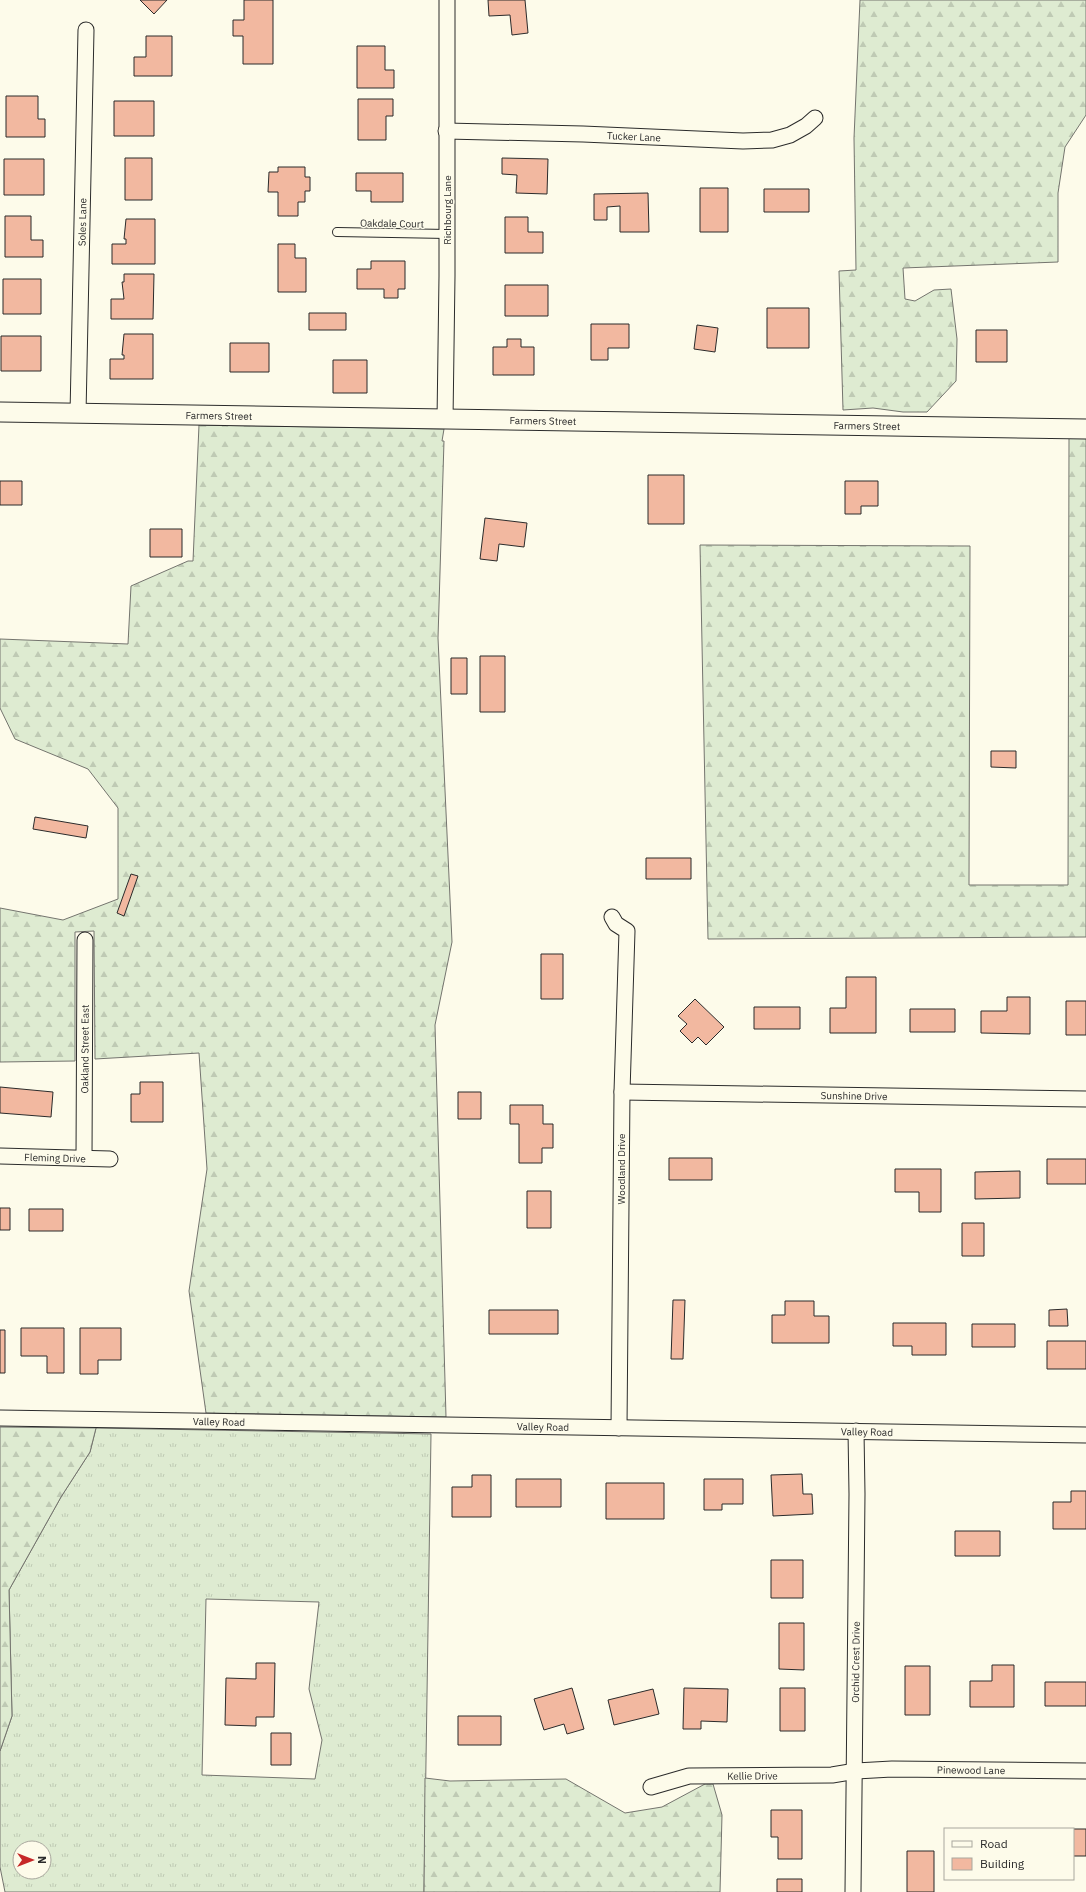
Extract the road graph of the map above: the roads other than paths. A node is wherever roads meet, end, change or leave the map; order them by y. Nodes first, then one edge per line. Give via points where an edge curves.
1 (447, 0) edge
2 (86, 30) dead end
3 (815, 118) dead end
4 (446, 131) junction
5 (337, 232) dead end
6 (447, 234) junction
7 (0, 412) edge
8 (78, 414) junction
9 (445, 420) junction
10 (1086, 429) edge
11 (612, 917) dead end
12 (85, 940) dead end
13 (622, 1092) junction
14 (1086, 1099) edge
15 (0, 1156) edge
16 (84, 1158) junction
17 (110, 1159) dead end
18 (0, 1418) edge
19 (619, 1428) junction
20 (856, 1431) junction
21 (1086, 1435) edge
22 (856, 1771) junction
23 (1086, 1771) edge
24 (651, 1787) dead end
25 (853, 1892) edge

1 - 4 street, Richbourg Lane
2 - 8 street, Soles Lane
3 - 4 street, Tucker Lane via 790,135 772,140 750,141
4 - 6 street, Richbourg Lane
5 - 6 lane, Oakdale Court
6 - 9 street, Richbourg Lane
7 - 8 street, Farmers Street
8 - 9 street, Farmers Street
9 - 10 street, Farmers Street
11 - 13 street, Woodland Drive via 616,924 627,931 628,940 625,962
12 - 16 street, Oakland Street East
13 - 14 street, Sunshine Drive
13 - 19 street, Woodland Drive
15 - 16 street, Fleming Drive
16 - 17 street, Fleming Drive
18 - 19 street, Valley Road
19 - 20 street, Valley Road
20 - 21 street, Valley Road
20 - 22 street, Orchid Crest Drive
22 - 23 street, Pinewood Lane
22 - 24 street, Kellie Drive via 832,1775 689,1776
22 - 25 street, Orchid Crest Drive

